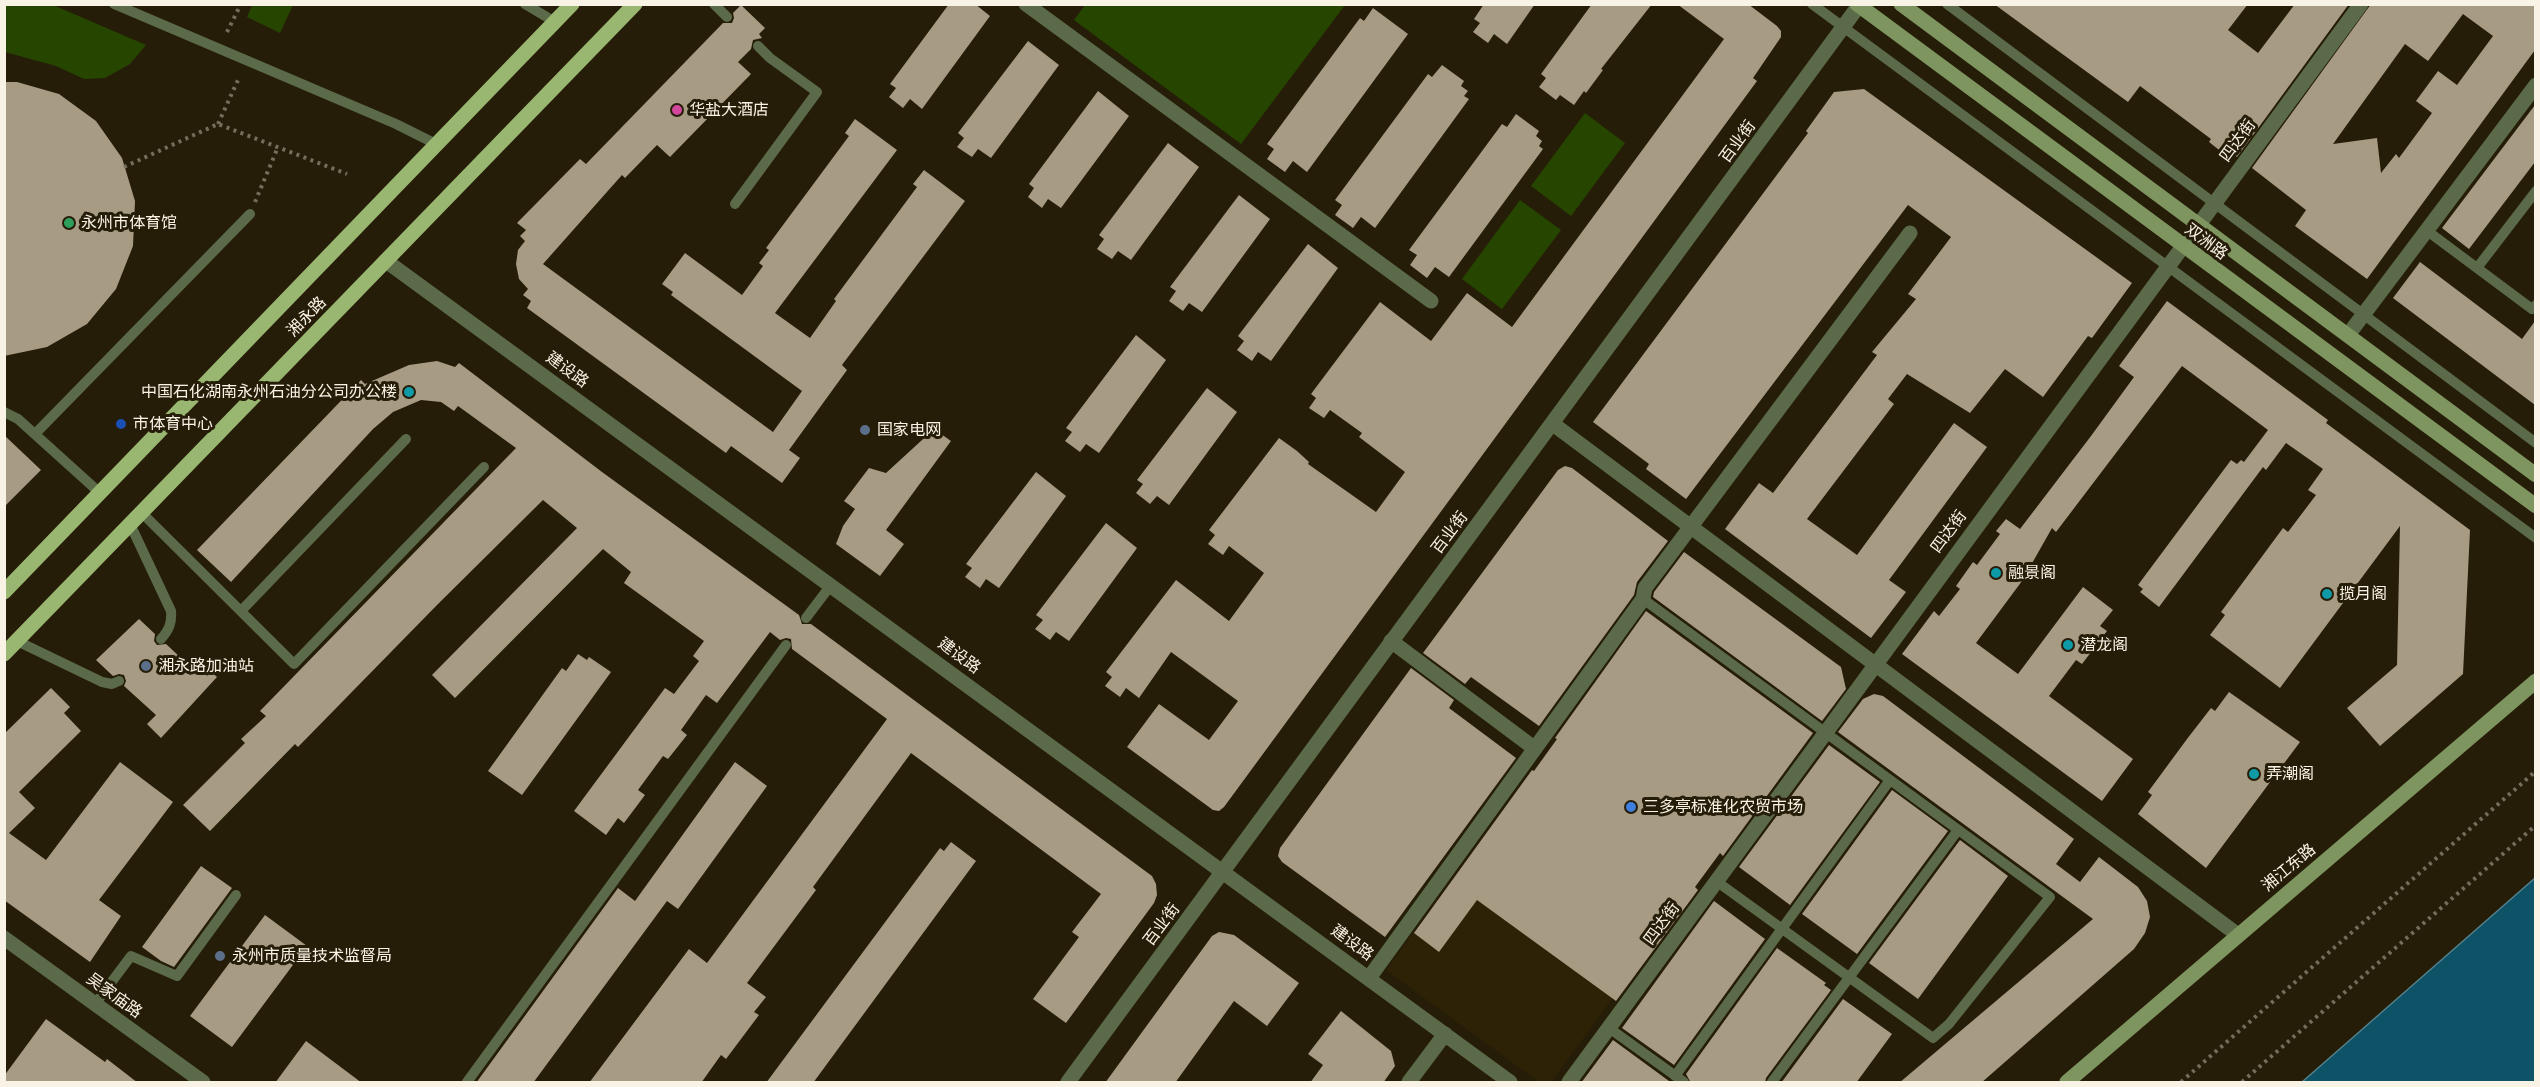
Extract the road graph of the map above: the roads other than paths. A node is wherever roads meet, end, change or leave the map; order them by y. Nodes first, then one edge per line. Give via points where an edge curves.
1 (114, 4) edge
2 (525, 4) edge
3 (572, 4) edge
4 (635, 4) edge
5 (714, 4) edge
6 (1026, 4) edge
7 (1812, 4) edge
8 (1901, 4) edge
9 (1947, 4) edge
10 (2361, 4) edge
11 (1859, 5) edge
12 (727, 17) dead end
13 (555, 22) junction
14 (1843, 28) junction
15 (758, 46) dead end
16 (2535, 85) edge
17 (436, 144) junction
18 (2535, 191) edge
19 (735, 204) dead end
20 (2215, 204) junction
21 (250, 214) road end
22 (2200, 224) junction
23 (2426, 230) junction
24 (1910, 233) dead end
25 (2182, 247) junction
26 (386, 261) junction
27 (2168, 266) junction
28 (2477, 268) junction
29 (1431, 301) dead end
30 (2535, 305) edge
31 (2363, 315) junction
32 (2348, 334) junction
33 (4, 412) edge
34 (1553, 424) junction
35 (35, 434) junction
36 (406, 439) dead end
37 (2535, 443) edge
38 (484, 467) dead end
39 (2535, 475) edge
40 (100, 493) junction
41 (2535, 506) edge
42 (141, 513) junction
43 (130, 524) junction
44 (1690, 528) junction
45 (2535, 538) edge
46 (831, 585) junction
47 (4, 592) edge
48 (1643, 599) junction
49 (241, 611) junction
50 (806, 618) dead end
51 (160, 639) dead end
52 (17, 640) junction
53 (1391, 641) junction
54 (786, 645) dead end
55 (4, 654) edge
56 (1874, 665) junction
57 (118, 681) dead end
58 (2535, 681) edge
59 (1825, 732) junction
60 (1534, 748) junction
61 (1890, 780) junction
62 (1958, 830) junction
63 (1224, 872) junction
64 (1716, 881) junction
65 (237, 895) dead end
66 (1782, 929) junction
67 (2238, 935) junction
68 (4, 938) edge
69 (1849, 977) junction
70 (1369, 978) junction
71 (95, 1004) junction
72 (1609, 1028) junction
73 (1445, 1034) junction
74 (1679, 1079) edge
75 (203, 1083) edge
76 (467, 1083) edge
77 (1068, 1083) edge
78 (1409, 1083) edge
79 (1510, 1083) edge
80 (1569, 1083) edge
81 (1772, 1083) edge
82 (2067, 1083) edge

1 - 17 lane
2 - 13 lane
3 - 13 main road, 湘永路
4 - 26 main road, 湘永路
5 - 12 lane
6 - 29 street
7 - 14 lane
8 - 22 main road, 双洲路
9 - 20 lane
10 - 20 street, 四达街
11 - 14 street, 百业街
11 - 25 main road, 双洲路
13 - 17 main road, 湘永路
14 - 27 lane
14 - 34 street, 百业街
15 - 19 lane via 817,92
16 - 23 street
17 - 40 main road, 湘永路
18 - 28 lane
20 - 22 street, 四达街
20 - 31 lane
21 - 35 lane
22 - 25 street, 四达街
22 - 32 main road, 双洲路
23 - 28 lane
23 - 31 street
24 - 44 street
25 - 27 street, 四达街
25 - 41 main road, 双洲路
26 - 42 main road, 湘永路
26 - 46 street, 建设路
27 - 45 lane
27 - 56 street, 四达街
28 - 30 lane via 2532,309
31 - 32 street
31 - 37 lane
32 - 39 main road, 双洲路
33 - 35 lane
34 - 44 street
34 - 53 street, 百业街
35 - 40 lane
36 - 49 lane
38 - 49 lane via 294,664
40 - 47 main road, 湘永路
42 - 43 main road, 湘永路
42 - 49 lane
43 - 51 lane via 171,611 168,629
43 - 52 main road, 湘永路
44 - 48 street via 1645,588
44 - 56 street
46 - 50 lane
46 - 63 street, 建设路
48 - 59 lane
48 - 60 street
52 - 55 main road, 湘永路
52 - 57 lane via 102,682
53 - 60 street
53 - 63 street, 百业街
54 - 76 lane
56 - 59 street, 四达街
56 - 67 street
58 - 67 main road, 湘江东路
59 - 61 lane
59 - 64 street, 四达街
60 - 70 street
61 - 62 lane
61 - 66 lane
62 - 69 lane
62 - 69 lane via 2050,897 1949,1024 1933,1038
63 - 70 street, 建设路
63 - 77 street, 百业街
64 - 66 lane
64 - 72 street, 四达街
65 - 71 lane via 177,976 131,956
66 - 69 lane
66 - 74 lane
67 - 82 main road, 湘江东路
68 - 71 street, 吴家庙路
69 - 81 lane
70 - 73 street, 建设路
71 - 75 street, 吴家庙路
72 - 74 lane
72 - 80 street, 四达街
73 - 78 street
73 - 79 street, 建设路

